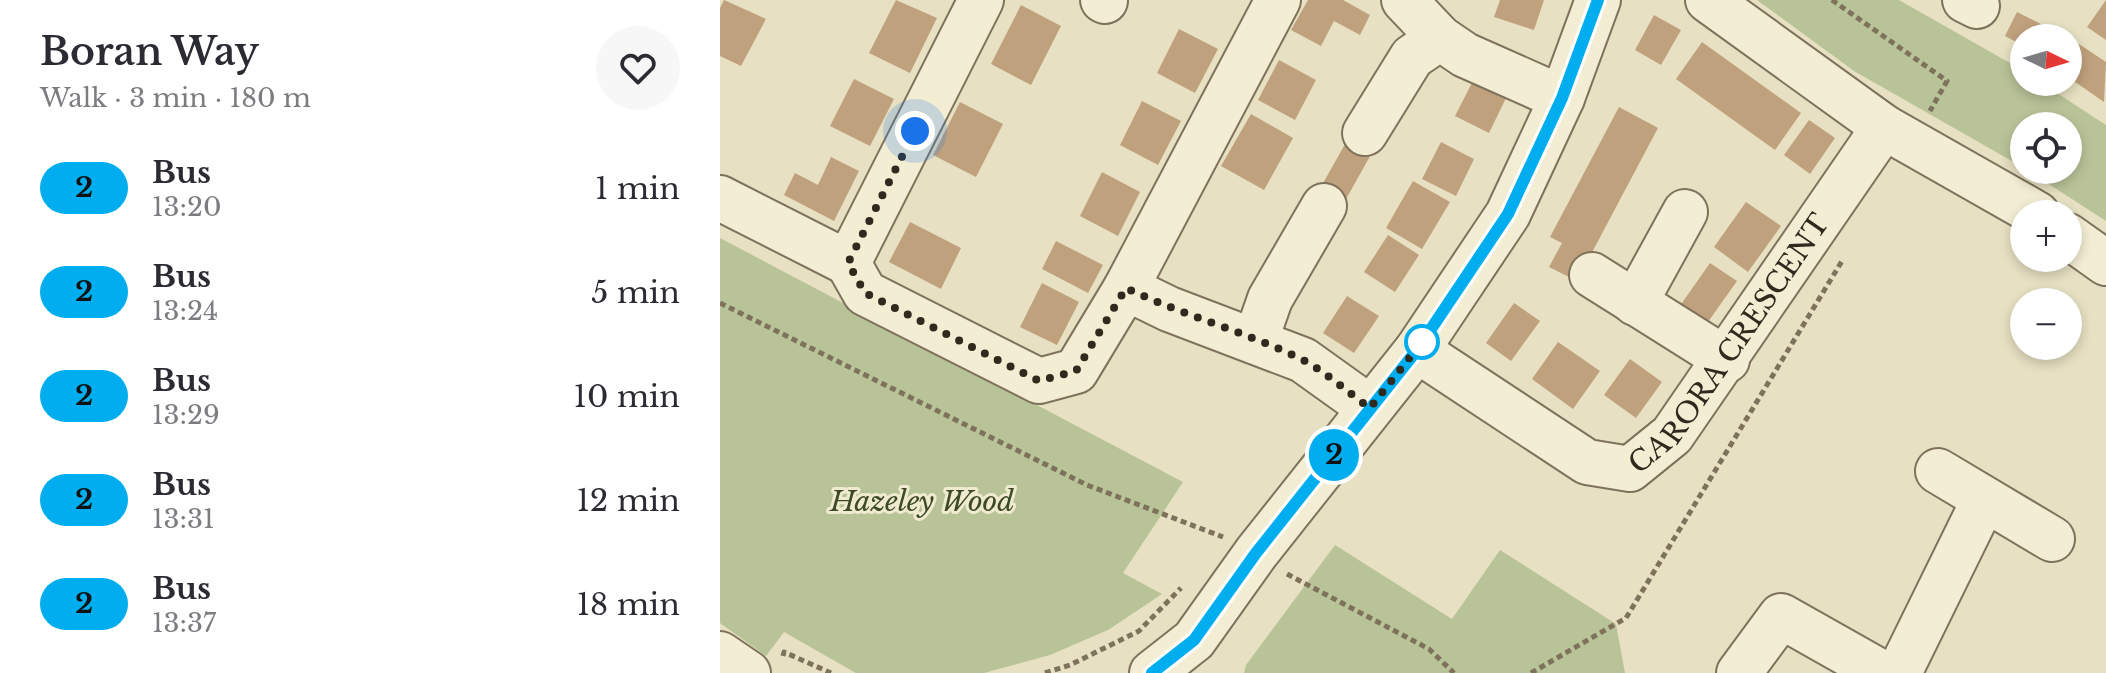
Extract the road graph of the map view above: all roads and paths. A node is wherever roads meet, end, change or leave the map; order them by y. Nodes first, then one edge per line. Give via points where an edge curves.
1 (981, 0) edge
2 (1278, 0) edge
3 (1598, 0) edge
4 (1708, 0) edge
5 (1419, 12) edge
6 (1562, 98) junction
7 (1884, 127) junction
8 (1365, 133) dead end
9 (720, 198) edge
10 (2012, 200) edge
11 (1324, 206) dead end
12 (1685, 212) dead end
13 (2082, 246) edge
14 (848, 263) junction
15 (2106, 263) edge
16 (1592, 275) dead end
17 (1126, 288) junction
18 (720, 303) edge
19 (1635, 303) junction
20 (1256, 339) junction
21 (1417, 350) junction
22 (1727, 360) junction
23 (1370, 408) junction
24 (1938, 471) dead end
25 (1984, 500) junction
26 (2052, 539) dead end
27 (1218, 549) dead end
28 (1286, 573) dead end
29 (1189, 580) dead end
30 (720, 654) edge
31 (1191, 657) edge
32 (764, 668) edge
33 (831, 673) edge
34 (1045, 673) edge
35 (1152, 673) edge
36 (1454, 673) edge
37 (1739, 673) edge
38 (1882, 673) edge
39 (1899, 673) edge

1 - 14 street
2 - 17 street
3 - 6 street
4 - 7 street
5 - 6 street via 1465,55
5 - 8 street via 1412,57
6 - 21 street via 1508,214
7 - 10 street
7 - 22 street, CARORA CRESCENT
9 - 14 street
11 - 20 street via 1270,299
12 - 19 street
13 - 15 street
14 - 17 street via 865,293 1039,381 1076,371
16 - 19 street
17 - 20 street
18 - 27 path via 1087,485 1228,539
19 - 22 street
20 - 23 street via 1303,360
21 - 22 street, CARORA CRESCENT via 1587,462 1630,469 1672,435
21 - 23 street
23 - 31 street via 1256,553
24 - 25 street
25 - 26 street
25 - 39 street
28 - 36 path via 1429,649
29 - 34 path via 1139,631
30 - 32 street
31 - 35 street
32 - 33 path via 784,652
37 - 38 street via 1781,616

